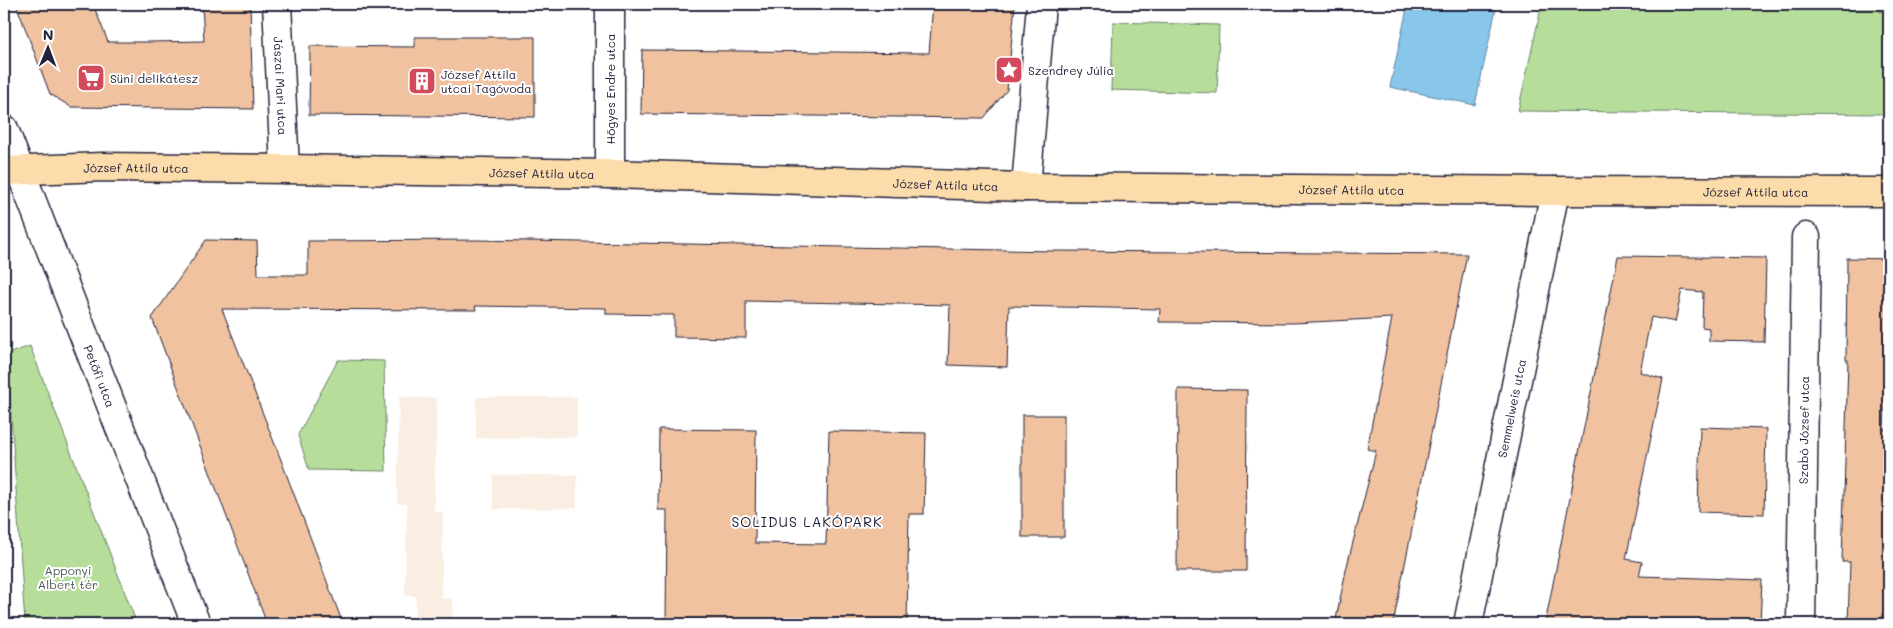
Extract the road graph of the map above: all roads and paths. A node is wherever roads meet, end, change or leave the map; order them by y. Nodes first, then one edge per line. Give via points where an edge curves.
1 (277, 4) edge
2 (610, 4) edge
3 (1041, 4) edge
4 (4, 129) edge
5 (285, 169) junction
6 (12, 170) edge
7 (610, 174) junction
8 (1026, 187) junction
9 (1555, 192) junction
10 (1889, 192) edge
11 (1806, 237) dead end
12 (196, 624) edge
13 (1468, 624) edge
14 (1801, 624) edge

1 - 5 street, Jászai Mari utca
2 - 7 street, Hőgyes Endre utca
3 - 8 street
4 - 6 street, Petőfi utca
5 - 6 main road, József Attila utca via 102,167
5 - 7 main road, József Attila utca
6 - 12 street, Petőfi utca
7 - 8 main road, József Attila utca
8 - 9 main road, József Attila utca
9 - 10 main road, József Attila utca
9 - 13 street, Semmelweis utca
11 - 14 street, Szabó József utca

